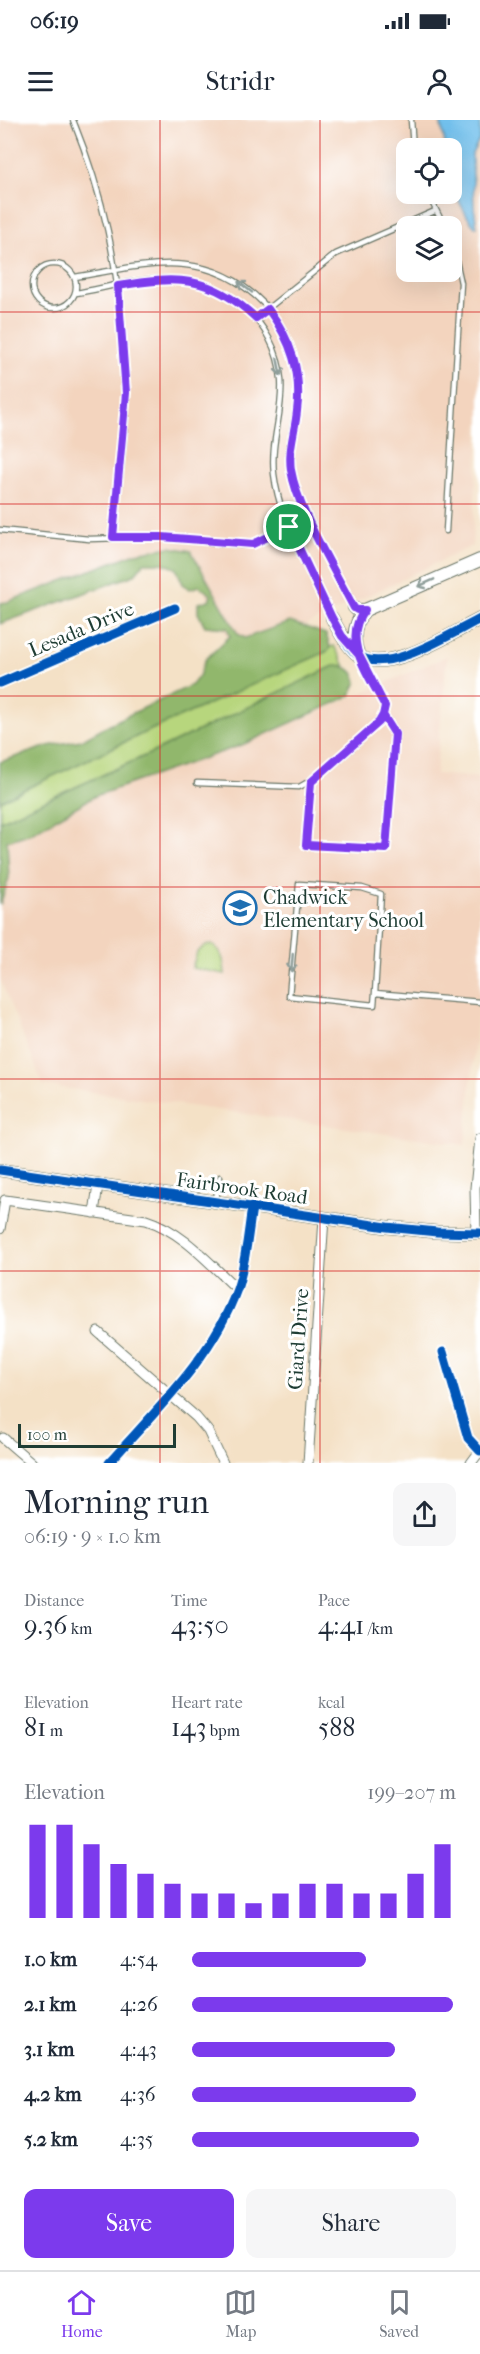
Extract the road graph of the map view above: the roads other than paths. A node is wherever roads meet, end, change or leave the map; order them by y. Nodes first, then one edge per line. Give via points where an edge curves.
1 (73, 120) edge
2 (411, 120) edge
3 (412, 138) edge
4 (432, 204) edge
5 (435, 211) junction
6 (438, 216) edge
7 (116, 270) junction
8 (75, 277) junction
9 (461, 282) edge
10 (118, 286) junction
11 (76, 293) junction
12 (268, 309) junction
13 (256, 318) junction
14 (308, 518) junction
15 (289, 527) junction
16 (0, 530) edge
17 (446, 531) dead end
18 (113, 537) junction
19 (480, 560) edge
20 (175, 608) dead end
21 (359, 609) junction
22 (332, 618) joint
23 (480, 619) edge
24 (359, 655) junction
25 (0, 683) edge
26 (383, 715) junction
27 (311, 782) junction
28 (197, 783) dead end
29 (375, 993) junction
30 (480, 1002) edge
31 (480, 1138) edge
32 (0, 1170) edge
33 (220, 1177) dead end
34 (98, 1185) junction
35 (216, 1202) junction
36 (252, 1207) junction
37 (94, 1213) junction
38 (324, 1218) junction
39 (0, 1229) edge
40 (478, 1233) edge
41 (237, 1289) junction
42 (98, 1332) dead end
43 (443, 1352) dead end
44 (169, 1395) junction
45 (3, 1438) dead end
46 (480, 1451) edge
47 (32, 1463) edge
48 (109, 1463) edge
49 (223, 1463) edge
50 (308, 1463) edge
51 (471, 1463) edge

1 - 7 lane via 90,162
2 - 3 lane
4 - 5 lane
5 - 6 lane
5 - 12 lane via 336,254
7 - 8 lane
7 - 10 lane
12 -> 7 lane via 238,281 201,266 164,263
8 - 11 lane
8 - 11 lane via 64,266 50,264 35,274 32,288 37,301 54,309 67,304
9 - 17 lane
10 - 11 lane
10 - 13 lane via 165,279 198,283 227,295
10 - 18 lane via 126,393
12 - 13 lane
12 - 14 lane via 295,360 298,396 290,457 296,490
13 -> 15 lane via 279,364 282,396 273,441 274,474
14 - 15 lane
14 - 21 lane
15 - 18 lane via 253,544
15 - 22 lane
16 - 18 lane via 89,539
19 -> 21 street
20 - 25 street, Lesada Drive
21 - 24 street via 354,639
22 - 24 street
23 - 24 street via 393,660 377,662
24 - 26 lane via 385,706
26 - 27 lane
26 - 27 lane via 395,734 386,849 306,845
27 - 28 lane via 299,787
29 -> 29 lane via 381,894 362,888 299,884 289,996 374,1005
29 - 30 lane
31 - 40 street via 475,1188
32 - 34 street, Fairbrook Road
33 - 35 lane
34 - 35 street, Fairbrook Road
34 - 37 street
35 - 36 street, Fairbrook Road
36 - 38 street, Fairbrook Road
36 - 41 street
37 - 39 street via 5,1200
37 - 41 street via 158,1224 180,1238
38 - 40 street, Fairbrook Road
38 - 50 street, Giard Drive
41 - 44 street via 204,1351
42 - 44 street
43 - 46 street via 468,1438
44 - 48 street
44 - 49 street via 208,1431
45 - 47 street
46 - 51 street

